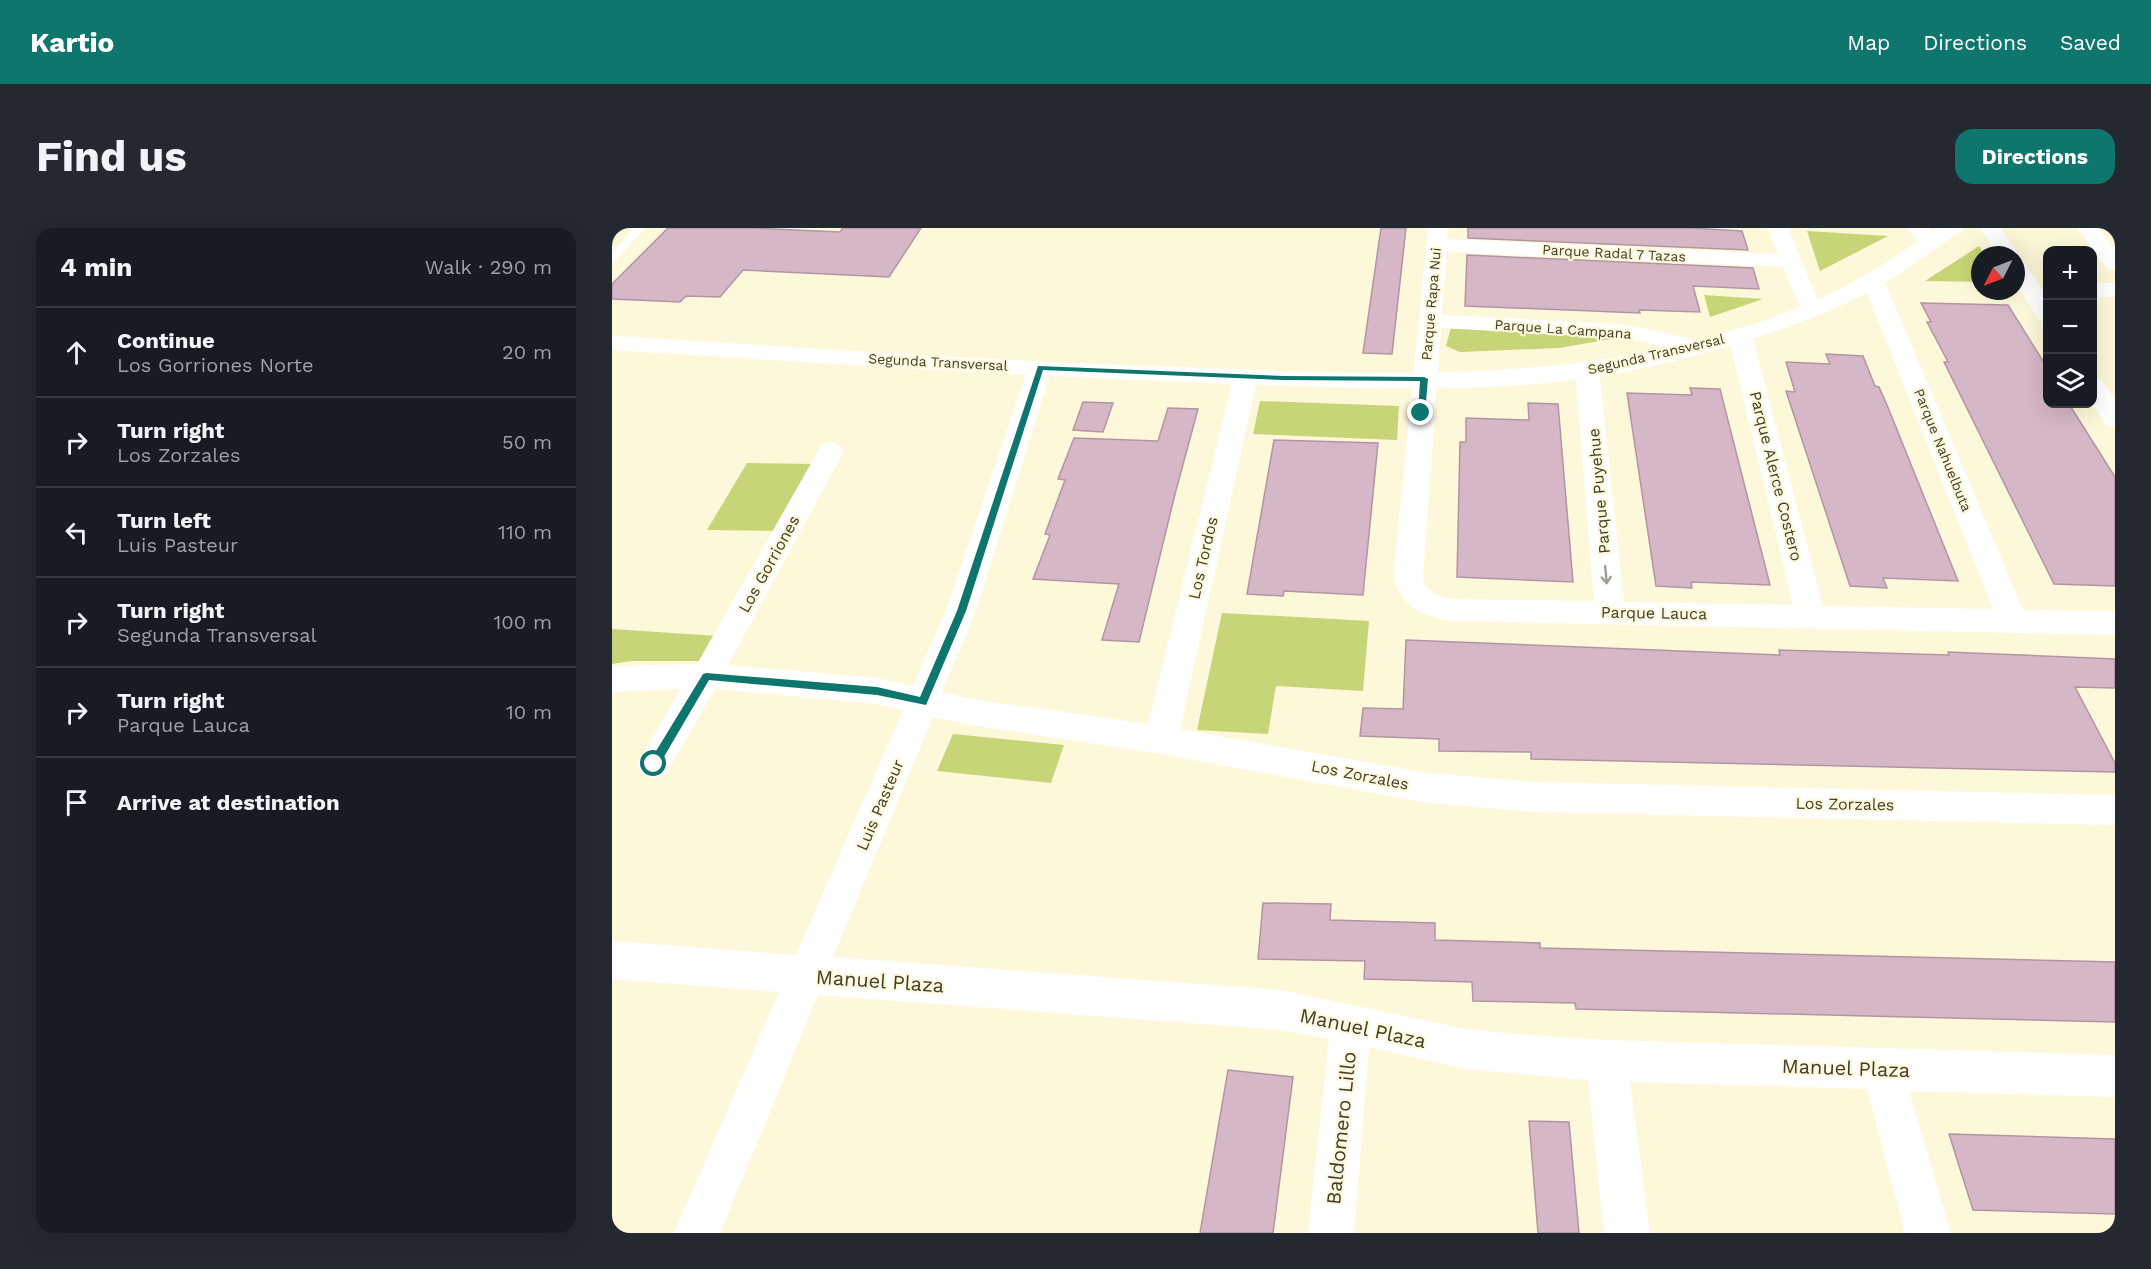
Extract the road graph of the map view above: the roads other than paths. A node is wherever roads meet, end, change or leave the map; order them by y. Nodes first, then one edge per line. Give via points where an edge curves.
1 (640, 228) edge
2 (1778, 228) edge
3 (1953, 228) edge
4 (1990, 228) edge
5 (2087, 228) edge
6 (1924, 235) edge
7 (1437, 236) edge
8 (2002, 246) edge
9 (612, 258) edge
10 (1791, 261) junction
11 (2115, 264) edge
12 (2025, 276) edge
13 (1873, 280) junction
14 (2038, 288) edge
15 (2097, 290) edge
16 (2115, 290) edge
17 (1811, 310) junction
18 (1430, 321) junction
19 (1740, 335) junction
20 (612, 343) edge
21 (1695, 347) junction
22 (1040, 368) junction
23 (1587, 370) junction
24 (1246, 376) junction
25 (2097, 377) edge
26 (2115, 378) edge
27 (1424, 379) junction
28 (2097, 392) edge
29 (2115, 419) edge
30 (831, 451) dead end
31 (1610, 612) junction
32 (1811, 617) junction
33 (2013, 621) junction
34 (2115, 623) edge
35 (706, 676) junction
36 (612, 679) edge
37 (923, 702) junction
38 (1161, 740) junction
39 (654, 764) dead end
40 (2115, 810) edge
41 (612, 960) edge
42 (808, 976) junction
43 (1352, 1023) junction
44 (1607, 1061) junction
45 (1882, 1070) junction
46 (2115, 1076) edge
47 (698, 1233) edge
48 (1331, 1233) edge
49 (1627, 1233) edge
50 (1928, 1233) edge

1 - 9 lane
2 - 10 street
3 - 6 street, Segunda Transversal
4 - 8 street
5 - 11 street
6 - 13 street, Segunda Transversal
7 - 10 street, Parque Radal 7 Tazas
7 - 18 street, Parque Rapa Nui
10 - 17 street
12 - 14 street
13 - 17 street, Segunda Transversal
13 - 33 street, Parque Nahuelbuta
15 - 16 street
17 - 19 street, Segunda Transversal
18 - 21 street, Parque La Campana via 1616,331
18 - 27 street, Parque Rapa Nui
19 - 21 street, Segunda Transversal
19 - 32 street, Parque Alerce Costero
20 - 22 street, Segunda Transversal
21 - 23 street, Segunda Transversal
22 - 24 street, Segunda Transversal
22 - 37 street, Luis Pasteur via 961,611
23 - 27 street, Segunda Transversal via 1509,378
23 -> 31 street, Parque Puyehue
24 - 27 street, Segunda Transversal
24 - 38 street, Los Tordos
25 - 26 street
27 - 31 street, Parque Lauca via 1408,579 1415,595 1450,610
28 - 29 street
30 - 35 street, Los Gorriones
31 - 32 street, Parque Lauca
32 - 33 street, Parque Lauca
33 - 34 street, Parque Lauca
35 - 36 street, Los Zorzales
35 - 37 street, Los Zorzales via 877,691
35 - 39 street, Los Gorriones
37 - 38 street, Los Zorzales
37 - 42 street, Luis Pasteur
38 - 40 street, Los Zorzales via 1468,793
41 - 42 street, Manuel Plaza
42 - 43 street, Manuel Plaza via 1226,1005
42 - 47 street, Luis Pasteur
43 - 44 street, Manuel Plaza via 1465,1050
43 - 48 street, Baldomero Lillo
44 - 45 street, Manuel Plaza
44 - 49 street
45 - 46 street, Manuel Plaza
45 - 50 street

